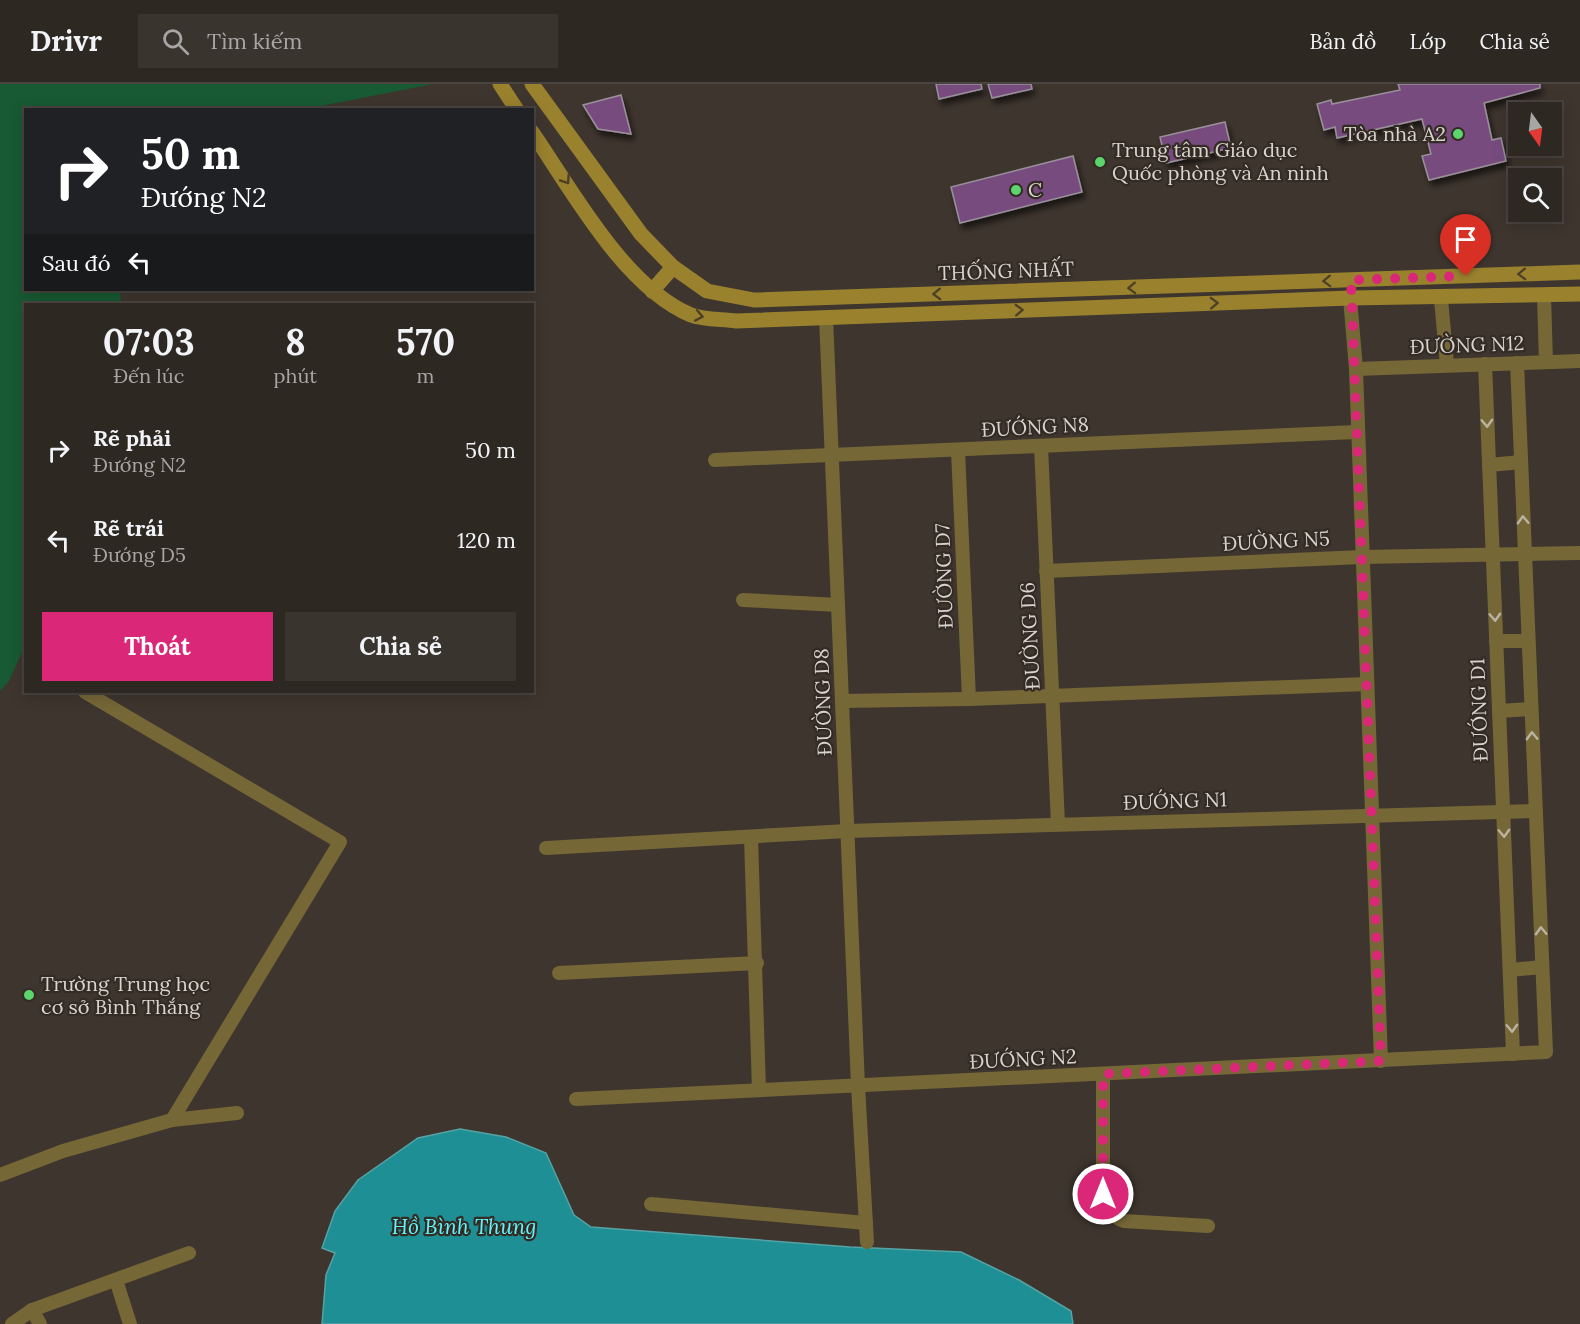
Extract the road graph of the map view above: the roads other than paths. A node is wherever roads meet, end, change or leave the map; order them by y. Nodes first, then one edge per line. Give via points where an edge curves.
1 (500, 84) edge
2 (532, 84) edge
3 (517, 108) edge
4 (534, 135) edge
5 (673, 267) junction
6 (1580, 272) edge
7 (1351, 280) junction
8 (652, 291) junction
9 (1580, 294) edge
10 (1544, 295) junction
11 (1350, 298) junction
12 (1442, 298) junction
13 (826, 317) junction
14 (1580, 361) edge
15 (1546, 362) junction
16 (1516, 363) junction
17 (1485, 364) junction
18 (1447, 365) junction
19 (1356, 369) junction
20 (1357, 432) junction
21 (1041, 446) junction
22 (958, 450) junction
23 (832, 456) junction
24 (715, 460) dead end
25 (1521, 462) junction
26 (1489, 465) junction
27 (1580, 553) edge
28 (1492, 555) junction
29 (1525, 555) junction
30 (1362, 557) junction
31 (1046, 571) junction
32 (743, 600) dead end
33 (838, 605) junction
34 (1496, 641) junction
35 (1528, 641) junction
36 (1367, 684) junction
37 (87, 693) edge
38 (1052, 697) junction
39 (969, 699) junction
40 (842, 701) junction
41 (1531, 708) junction
42 (1499, 711) junction
43 (1503, 810) junction
44 (1535, 811) junction
45 (1371, 814) junction
46 (1058, 824) junction
47 (848, 831) junction
48 (752, 838) junction
49 (546, 848) dead end
50 (757, 963) junction
51 (1542, 967) junction
52 (1510, 970) junction
53 (559, 973) dead end
54 (1513, 1054) junction
55 (1381, 1061) junction
56 (1103, 1074) junction
57 (858, 1086) junction
58 (759, 1090) junction
59 (576, 1099) dead end
60 (237, 1113) dead end
61 (172, 1120) junction
62 (0, 1174) edge
63 (651, 1204) dead end
64 (866, 1223) junction
65 (1208, 1226) dead end
66 (867, 1242) dead end
67 (189, 1253) dead end
68 (116, 1280) junction
69 (32, 1310) junction
70 (12, 1324) edge
71 (40, 1324) edge
72 (130, 1324) edge

1 - 3 main road
2 - 5 main road, THỐNG NHẤT via 641,234
4 -> 8 main road, THỐNG NHẤT via 616,253
7 -> 5 main road, THỐNG NHẤT via 754,300 707,291
5 - 8 main road
6 -> 7 main road, THỐNG NHẤT
7 - 11 main road
8 -> 13 main road, THỐNG NHẤT via 692,315 736,321
9 - 10 main road, THỐNG NHẤT
10 - 12 main road, THỐNG NHẤT
10 - 15 street
11 - 12 main road, THỐNG NHẤT
13 -> 11 main road, THỐNG NHẤT
11 - 19 street
12 - 18 street
13 - 23 street, ĐƯỜNG D8
14 - 15 street, ĐƯỜNG N12
15 - 16 street, ĐƯỜNG N12
16 - 17 street, ĐƯỜNG N12
16 - 25 street
17 - 18 street, ĐƯỜNG N12
17 -> 26 street, ĐƯỚNG D1
18 - 19 street, ĐƯỜNG N12
19 - 20 street
20 - 21 street, ĐƯỚNG N8
20 - 30 street
21 - 22 street, ĐƯỚNG N8
21 - 31 street, ĐƯỜNG D6
22 - 23 street, ĐƯỚNG N8
22 - 39 street, ĐƯỜNG D7
23 - 24 street, ĐƯỚNG N8
23 - 33 street, ĐƯỜNG D8
25 - 26 street
29 -> 25 street
26 - 28 street, ĐƯỚNG D1
27 - 29 street, ĐƯỜNG N5
28 - 29 street, ĐƯỜNG N5
28 - 30 street, ĐƯỜNG N5
28 -> 34 street, ĐƯỚNG D1
29 - 35 street
30 - 31 street, ĐƯỜNG N5
30 - 36 street
31 - 38 street, ĐƯỜNG D6
32 - 33 street
33 - 40 street, ĐƯỜNG D8
34 - 35 street
34 - 42 street, ĐƯỚNG D1
35 - 41 street
36 - 38 street
36 - 45 street
37 - 61 street via 340,842
38 - 39 street
38 - 46 street, ĐƯỜNG D6
39 - 40 street
40 - 47 street, ĐƯỜNG D8
41 - 42 street
44 -> 41 street
42 - 43 street, ĐƯỚNG D1
43 - 44 street, ĐƯỚNG N1
43 - 45 street, ĐƯỚNG N1
43 -> 52 street, ĐƯỚNG D1
51 -> 44 street
45 - 46 street, ĐƯỚNG N1
45 - 55 street
46 - 47 street, ĐƯỚNG N1
47 - 48 street, ĐƯỚNG N1
47 - 57 street, ĐƯỜNG D8
48 - 49 street, ĐƯỚNG N1
48 - 50 street
50 - 53 street
50 - 58 street
51 - 52 street
51 - 54 street, ĐƯỚNG N2 via 1546,1052
52 -> 54 street, ĐƯỚNG D1
54 - 55 street, ĐƯỚNG N2
55 - 56 street, ĐƯỚNG N2
56 - 57 street, ĐƯỚNG N2
56 - 65 street via 1106,1209 1124,1221
57 - 58 street, ĐƯỚNG N2
57 - 64 street, ĐƯỜNG D8
58 - 59 street, ĐƯỚNG N2
60 - 61 street
61 - 62 street via 63,1151
63 - 64 street
64 - 66 street, ĐƯỜNG D8
67 - 68 street
68 - 69 street
68 - 72 street
69 - 70 street
69 - 71 street

